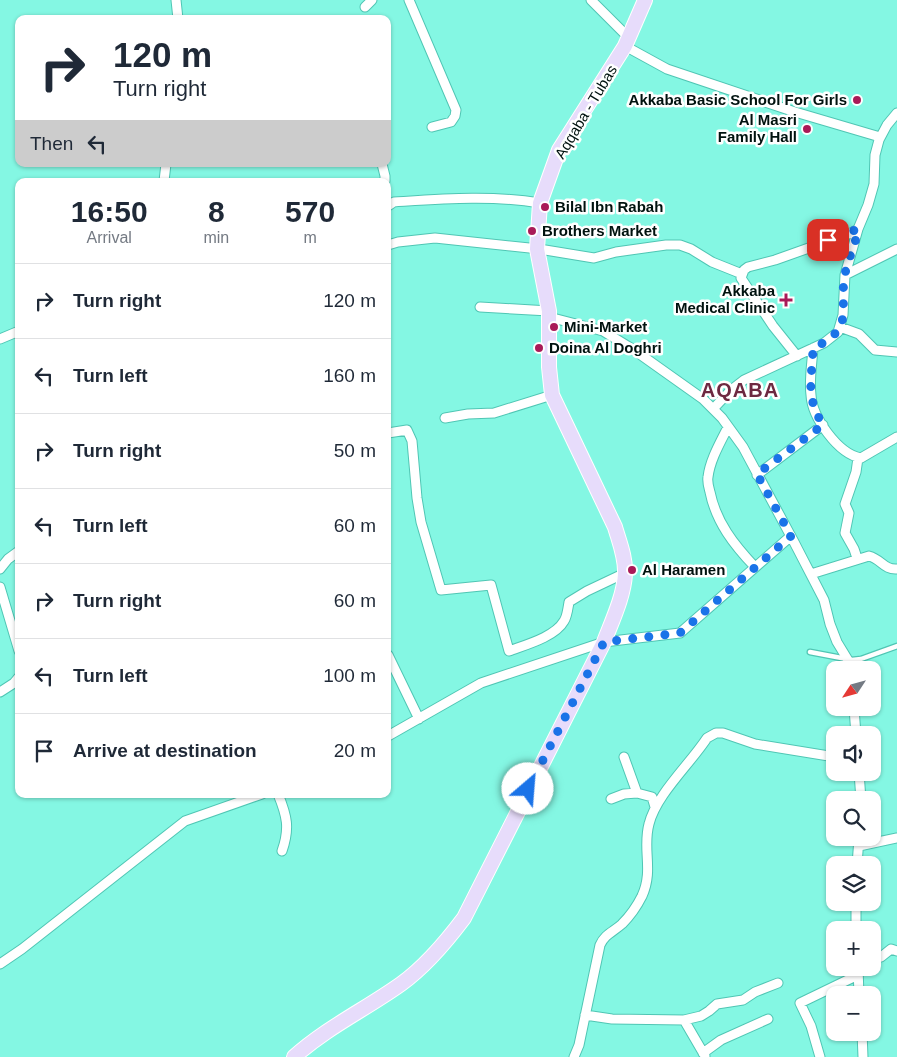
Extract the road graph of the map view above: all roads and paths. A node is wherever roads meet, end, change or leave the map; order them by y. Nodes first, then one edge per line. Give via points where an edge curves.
1 (176, 0) edge
2 (409, 0) edge
3 (591, 0) edge
4 (645, 0) edge
5 (178, 15) edge
6 (627, 42) junction
7 (897, 113) edge
8 (432, 127) dead end
9 (880, 137) junction
10 (540, 203) junction
11 (391, 204) edge
12 (858, 229) junction
13 (391, 244) edge
14 (537, 249) junction
15 (897, 249) edge
16 (742, 274) junction
17 (845, 275) junction
18 (480, 307) dead end
19 (549, 314) junction
20 (840, 327) junction
21 (15, 333) edge
22 (0, 339) edge
23 (813, 348) junction
24 (897, 352) edge
25 (797, 356) junction
26 (552, 395) junction
27 (712, 409) junction
28 (445, 418) dead end
29 (823, 425) junction
30 (728, 428) junction
31 (391, 433) edge
32 (897, 437) edge
33 (858, 458) junction
34 (757, 474) junction
35 (791, 536) junction
36 (15, 554) edge
37 (857, 558) junction
38 (755, 567) junction
39 (0, 569) edge
40 (897, 569) edge
41 (625, 573) junction
42 (811, 574) junction
43 (0, 587) edge
44 (15, 638) edge
45 (604, 642) junction
46 (897, 646) edge
47 (810, 652) dead end
48 (849, 660) junction
49 (391, 661) edge
50 (15, 682) edge
51 (0, 692) edge
52 (419, 719) junction
53 (391, 734) edge
54 (826, 756) edge
55 (624, 757) dead end
56 (637, 793) junction
57 (251, 798) edge
58 (279, 798) edge
59 (611, 799) dead end
60 (656, 807) junction
61 (897, 838) edge
62 (881, 840) edge
63 (282, 851) dead end
64 (897, 951) edge
65 (881, 957) edge
66 (0, 964) edge
67 (849, 976) edge
68 (778, 983) dead end
69 (585, 1015) junction
70 (768, 1019) dead end
71 (684, 1020) junction
72 (863, 1041) edge
73 (704, 1055) edge
74 (294, 1057) edge
75 (574, 1057) edge
76 (820, 1057) edge
77 (864, 1057) edge

1 - 5 street
2 - 8 street via 456,110 451,122
3 - 6 street
4 - 6 main road, Aqqaba - Tubas
6 - 9 street via 667,69
6 - 10 main road, Aqqaba - Tubas via 559,150
7 - 9 street
9 - 12 street via 875,155 874,184
10 - 11 street via 477,199
10 - 14 main road, Aqqaba - Tubas
12 - 16 street via 776,260 748,267
12 - 17 street
13 - 14 street via 435,238
14 - 16 street via 594,258 616,252 680,245
14 - 19 main road, Aqqaba - Tubas
15 - 17 street
16 - 25 street via 741,278 773,326
17 - 20 street
18 - 19 street
19 - 26 main road, Aqqaba - Tubas
19 - 27 street via 603,331 703,399
20 - 23 street via 829,340
20 - 24 street via 859,334 875,350
21 - 22 street
23 - 25 street
23 - 29 street via 810,393
25 - 27 street via 738,384
26 - 28 street via 494,413
26 - 41 main road, Aqqaba - Tubas via 615,527
27 - 30 street
29 - 33 street via 840,447
29 - 34 street
30 - 34 street via 743,447
30 - 38 street via 716,450 707,478 712,505 730,538
31 - 41 street via 407,430 412,441 420,522 441,590 492,585 509,651 553,632 565,621 569,602
32 - 33 street via 866,457
33 - 37 street via 844,504 849,513 845,533
34 - 35 street
35 - 38 street
35 - 42 street
36 - 39 street
37 - 40 street via 869,556 886,568
37 - 42 street
38 - 45 street via 680,633
41 - 45 main road
42 - 48 street via 824,600 837,642
43 - 44 street
45 - 52 street via 481,684
45 - 74 main road via 464,918 443,946 402,983 312,1040
46 - 48 lane via 862,659
47 - 48 lane
49 - 52 street
50 - 51 street
52 - 53 street
54 - 60 street via 754,744 716,733 707,738
55 - 56 street
56 - 59 street
56 - 60 street via 652,797
57 - 66 street via 185,821
58 - 63 street via 288,824
60 - 69 street via 647,832 649,869 646,887 633,911 602,939
61 - 62 street
64 - 65 street via 891,949
67 - 76 street via 800,1003
68 - 71 street via 743,1000 717,1004 700,1016
69 - 71 street via 612,1019
69 - 75 street
70 - 73 street via 721,1040
71 - 73 street
72 - 77 street

